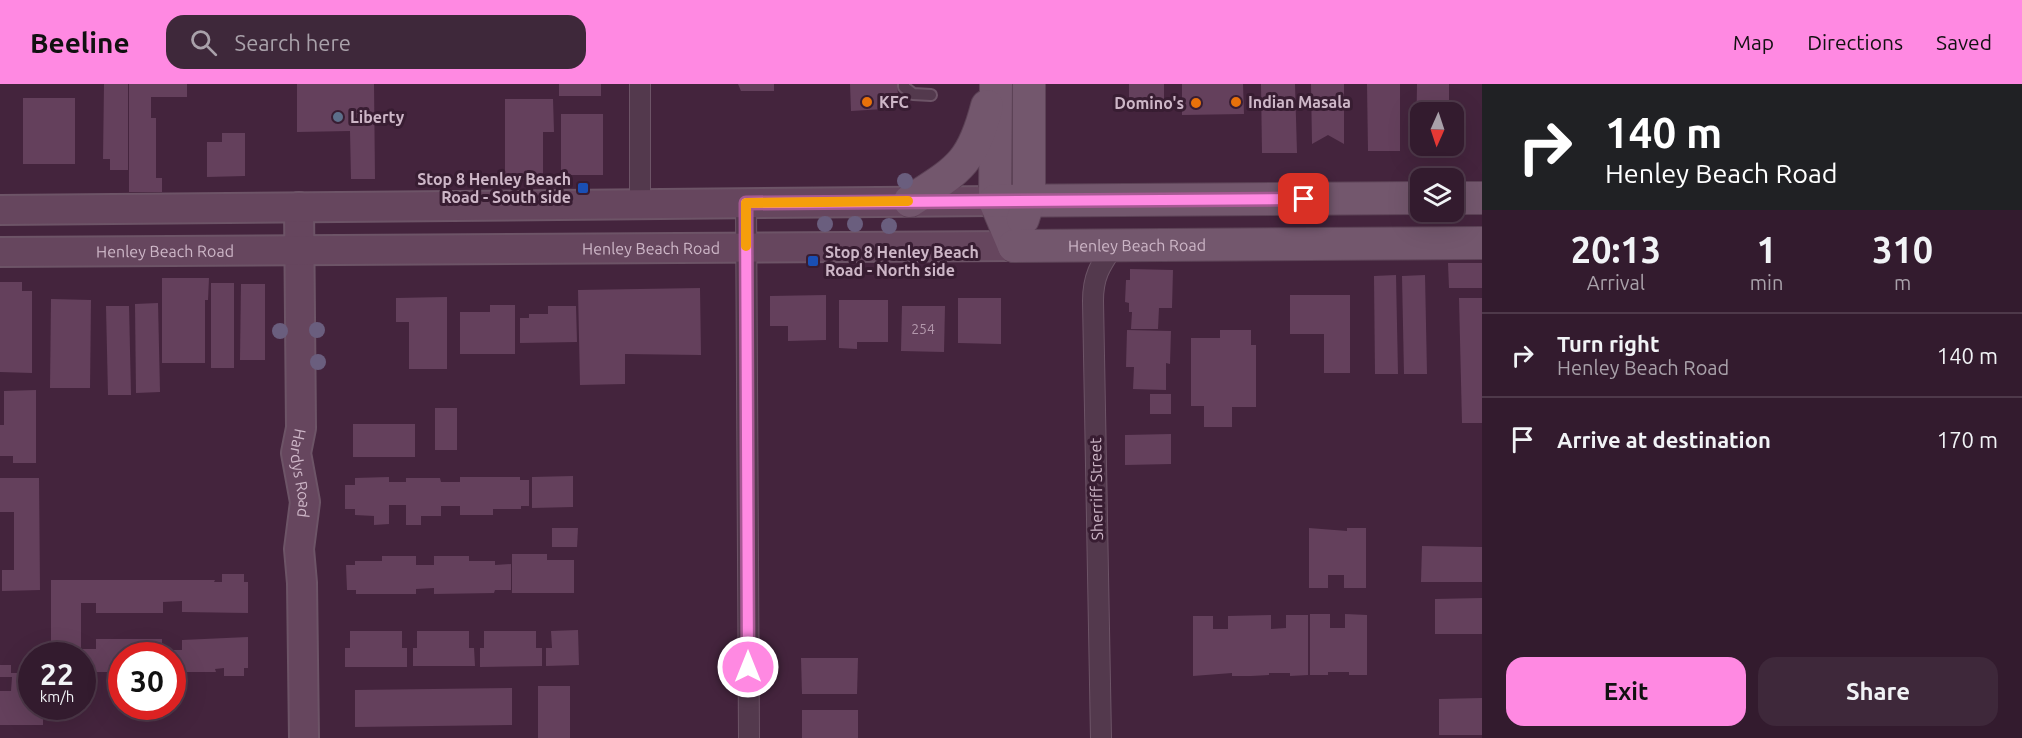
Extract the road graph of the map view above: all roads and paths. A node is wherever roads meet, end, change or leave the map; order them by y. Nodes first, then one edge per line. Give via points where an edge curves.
1 (640, 84) edge
2 (904, 84) edge
3 (994, 84) edge
4 (1029, 84) edge
5 (931, 95) dead end
6 (1410, 198) edge
7 (1464, 198) edge
8 (1482, 198) edge
9 (1029, 200) junction
10 (910, 201) junction
11 (994, 201) junction
12 (746, 203) junction
13 (640, 204) junction
14 (299, 207) junction
15 (0, 210) edge
16 (1482, 243) edge
17 (1114, 245) junction
18 (1014, 246) junction
19 (746, 247) junction
20 (299, 250) junction
21 (0, 252) edge
22 (304, 738) edge
23 (749, 738) edge
24 (1101, 738) edge

1 - 13 street
2 - 5 lane via 913,94
3 - 10 main road via 971,152 960,166
3 - 11 main road
4 - 9 main road
6 - 9 main road
7 - 8 main road
9 - 11 main road
9 - 18 main road
10 - 11 main road
10 - 12 main road
11 - 18 main road
12 - 13 main road
12 - 19 street
13 - 14 main road
14 - 15 main road
14 - 20 main road, Hardys Road
16 - 17 main road, Henley Beach Road
17 - 18 main road, Henley Beach Road
17 - 24 street, Sherriff Street via 1093,282
18 - 19 main road, Henley Beach Road
19 - 20 main road, Henley Beach Road
19 - 23 street
20 - 21 main road, Henley Beach Road
20 - 22 main road, Hardys Road via 301,428 296,453 305,502 299,549

